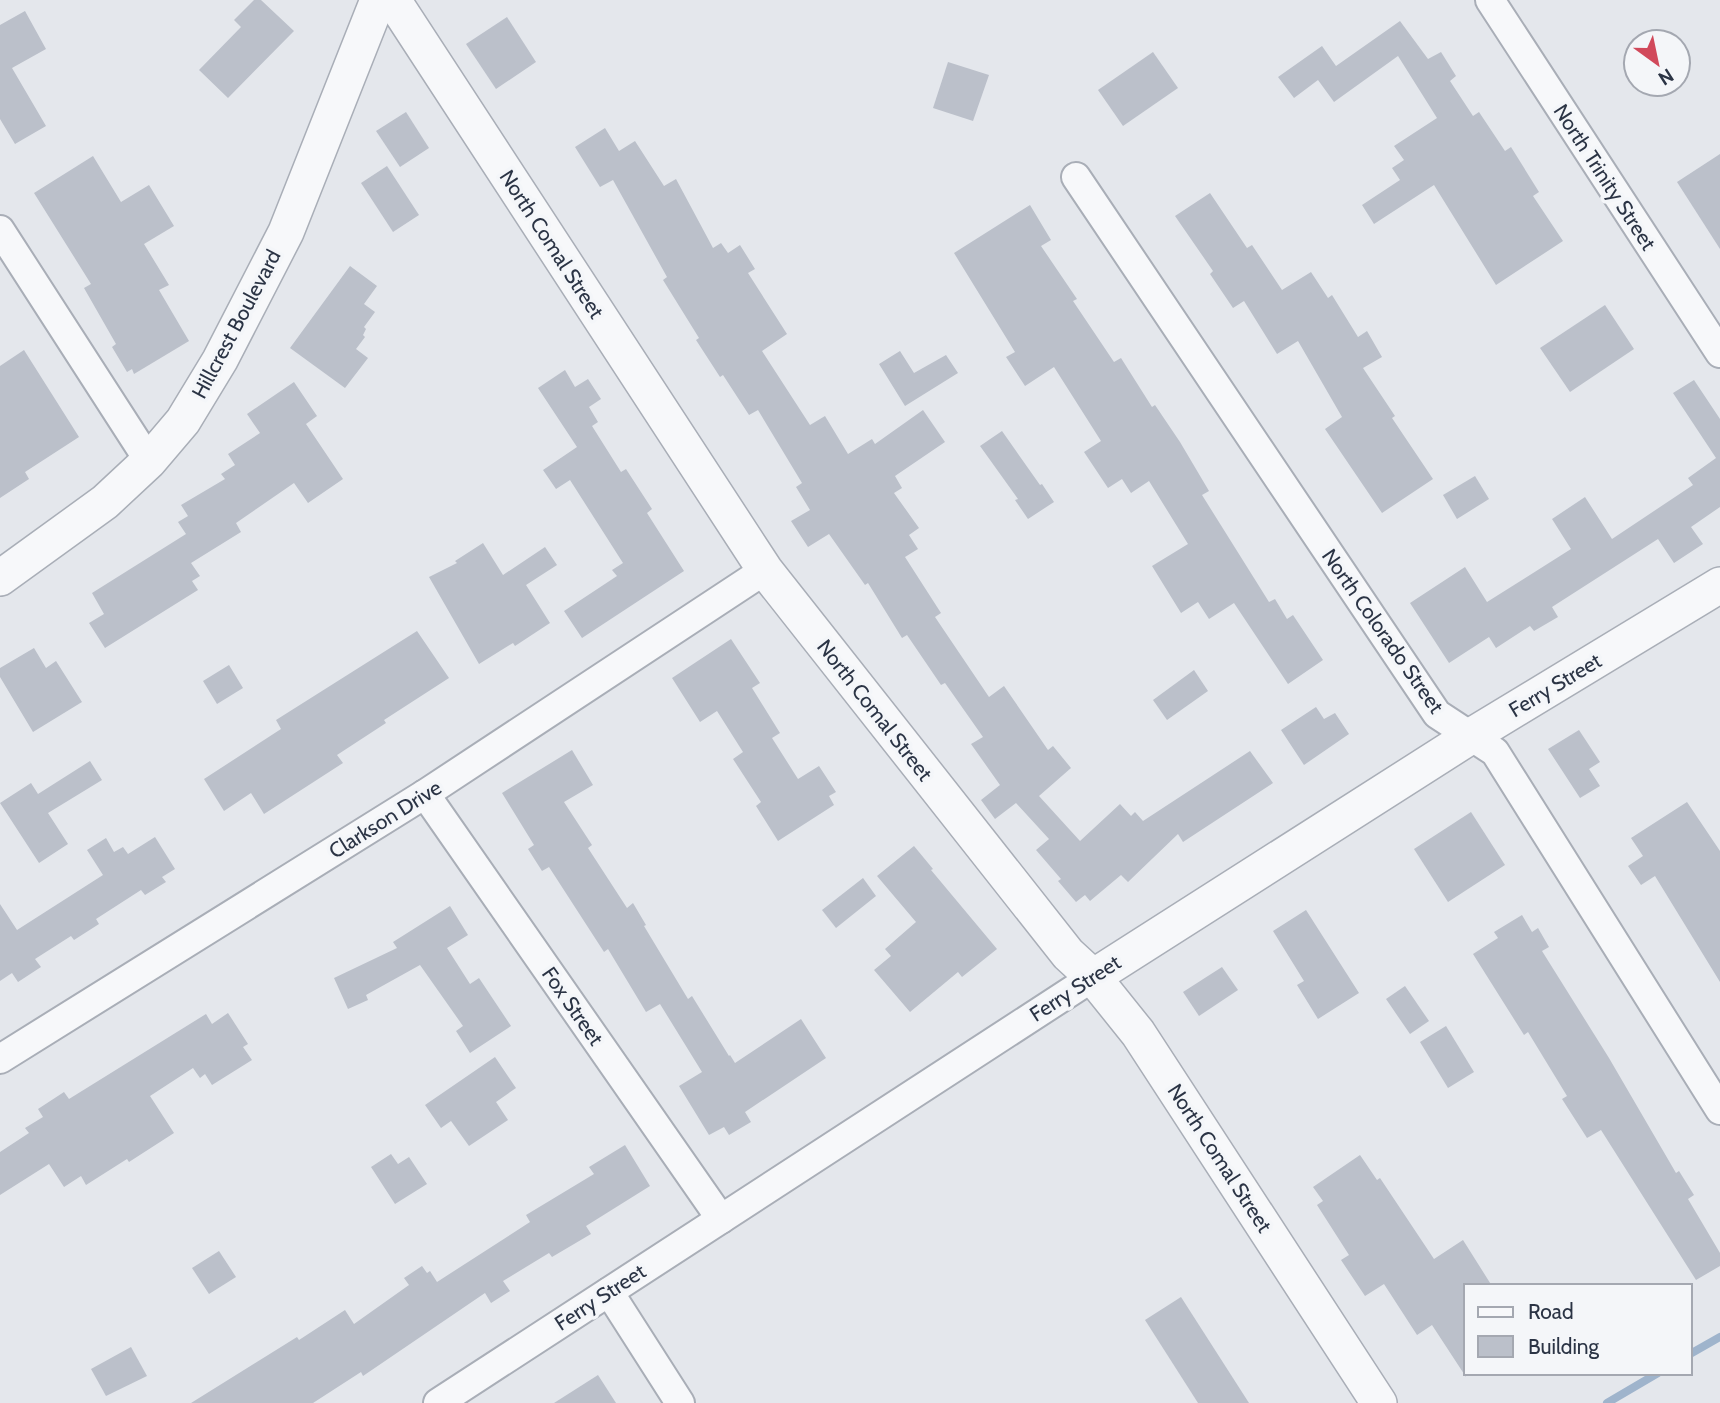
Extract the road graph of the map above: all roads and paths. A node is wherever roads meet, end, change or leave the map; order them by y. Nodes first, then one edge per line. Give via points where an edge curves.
1 (378, 0) edge
2 (393, 0) edge
3 (1490, 0) edge
4 (1076, 177) dead end
5 (0, 229) edge
6 (1720, 353) edge
7 (149, 461) junction
8 (765, 570) junction
9 (0, 578) edge
10 (1720, 585) edge
11 (1471, 736) junction
12 (425, 794) junction
13 (1093, 977) junction
14 (0, 1059) edge
15 (1720, 1110) edge
16 (721, 1219) junction
17 (609, 1292) junction
18 (438, 1403) edge
19 (680, 1403) edge
20 (1379, 1403) edge

1 - 7 street, Hillcrest Boulevard via 286,232 220,360 183,421
2 - 8 street, North Comal Street
3 - 6 street, North Trinity Street
4 - 11 street, North Colorado Street via 1437,714
5 - 7 street
7 - 9 street, Hillcrest Boulevard via 105,502
8 - 12 street, Clarkson Drive
8 - 13 street, North Comal Street via 1068,954
10 - 11 street, Ferry Street
11 - 13 street, Ferry Street
11 - 15 street, North Colorado Street via 1495,752
12 - 14 street, Clarkson Drive
12 - 16 street, Fox Street
13 - 16 street, Ferry Street
13 - 20 street, North Comal Street via 1138,1032
16 - 17 street, Ferry Street
17 - 18 street, Ferry Street
17 - 19 street

